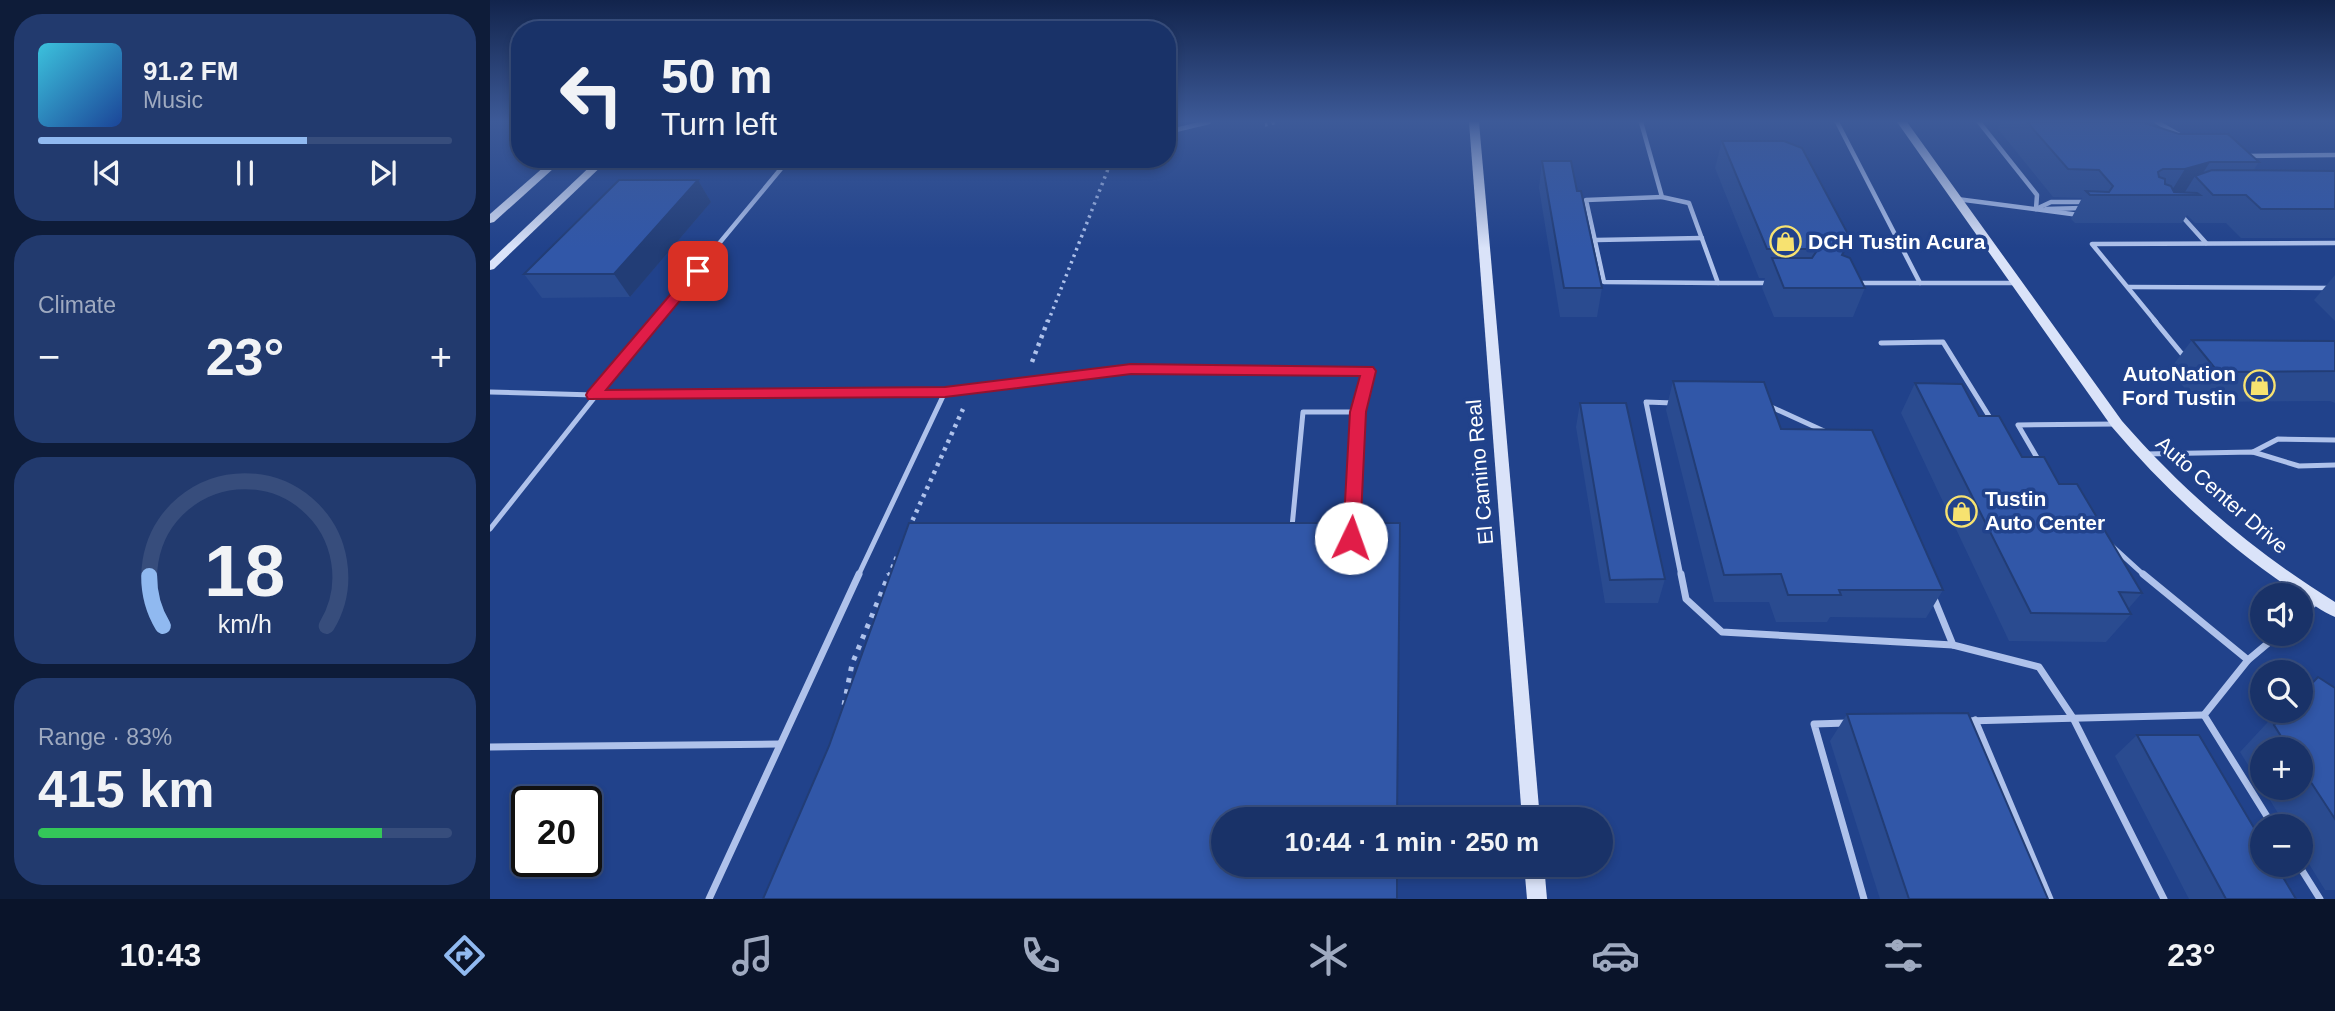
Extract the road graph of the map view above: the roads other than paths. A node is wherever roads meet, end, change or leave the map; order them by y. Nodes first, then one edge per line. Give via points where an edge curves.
1 (1477, 164) edge
2 (1653, 164) edge
3 (1859, 164) edge
4 (1932, 164) edge
5 (2012, 164) edge
6 (549, 168) edge
7 (594, 168) edge
8 (782, 168) edge
9 (1662, 197) junction
10 (1957, 199) junction
11 (2082, 202) dead end
12 (2088, 208) edge
13 (2036, 209) junction
14 (2175, 209) edge
15 (2083, 215) dead end
16 (2170, 216) edge
17 (2182, 216) junction
18 (490, 220) edge
19 (1702, 238) junction
20 (1596, 240) junction
21 (2206, 243) junction
22 (2335, 243) edge
23 (490, 267) edge
24 (1718, 283) junction
25 (1773, 283) edge
26 (1850, 283) edge
27 (1920, 283) junction
28 (2017, 283) junction
29 (2127, 288) junction
30 (2335, 288) edge
31 (1881, 343) dead end
32 (2196, 354) edge
33 (490, 392) edge
34 (945, 392) junction
35 (594, 395) junction
36 (1686, 403) edge
37 (1764, 404) edge
38 (1358, 412) junction
39 (2117, 424) junction
40 (1995, 425) edge
41 (2006, 425) edge
42 (2018, 425) junction
43 (1828, 433) edge
44 (2335, 440) edge
45 (2252, 452) junction
46 (2141, 454) junction
47 (2041, 465) edge
48 (2335, 465) edge
49 (1292, 527) edge
50 (490, 529) edge
51 (2103, 537) edge
52 (1351, 538) edge
53 (1928, 582) edge
54 (2318, 600) junction
55 (2313, 604) edge
56 (2335, 610) edge
57 (1953, 645) junction
58 (2265, 646) edge
59 (2248, 660) junction
60 (2204, 715) junction
61 (2073, 718) junction
62 (1975, 720) junction
63 (1961, 721) edge
64 (1854, 723) edge
65 (779, 744) junction
66 (490, 747) edge
67 (1530, 807) edge
68 (2266, 814) edge
69 (1535, 877) edge
70 (2306, 877) edge
71 (709, 899) edge
72 (1537, 899) edge
73 (1864, 899) edge
74 (2050, 899) edge
75 (2164, 899) edge
76 (2320, 899) edge

1 - 67 main road, El Camino Real
2 - 9 lane
3 - 27 lane
4 - 10 main road, Auto Center Drive
5 - 13 lane via 2037,195
6 - 18 main road
7 - 23 main road
8 - 35 lane
9 - 19 lane via 1689,203
9 - 20 lane via 1586,200
10 - 13 lane
10 - 28 main road, Auto Center Drive
11 - 13 lane via 2052,202
12 - 13 lane
13 - 15 lane
14 - 17 lane
16 - 17 lane
17 - 21 lane
19 - 20 lane
19 - 24 lane
20 - 24 lane via 1604,282
21 - 22 lane
21 - 29 lane via 2092,244
24 - 25 lane
26 - 27 lane
27 - 28 lane
28 - 39 main road, Auto Center Drive
29 - 30 lane
29 - 32 lane via 2182,354
31 - 40 lane via 1942,342
33 - 35 lane
34 - 35 lane
34 - 38 lane via 1131,369 1368,371
34 - 65 lane
35 - 50 lane
36 - 57 lane via 1646,402 1686,599 1722,632
37 - 43 lane
38 - 49 lane via 1303,412
38 - 52 lane
39 - 42 lane
39 - 46 main road, Auto Center Drive
41 - 42 lane
42 - 47 lane
44 - 45 lane via 2278,439
45 - 46 lane
45 - 48 lane via 2299,466
46 - 54 main road, Auto Center Drive via 2253,554
51 - 59 lane
53 - 57 lane
54 - 55 lane
54 - 56 main road, Auto Center Drive
57 - 61 lane via 2039,667
58 - 59 lane
59 - 60 lane
60 - 61 lane
60 - 68 lane
61 - 62 lane
61 - 75 lane
62 - 63 lane
62 - 74 lane
64 - 73 lane via 1814,724
65 - 66 lane
65 - 71 lane
69 - 72 main road
70 - 76 lane

